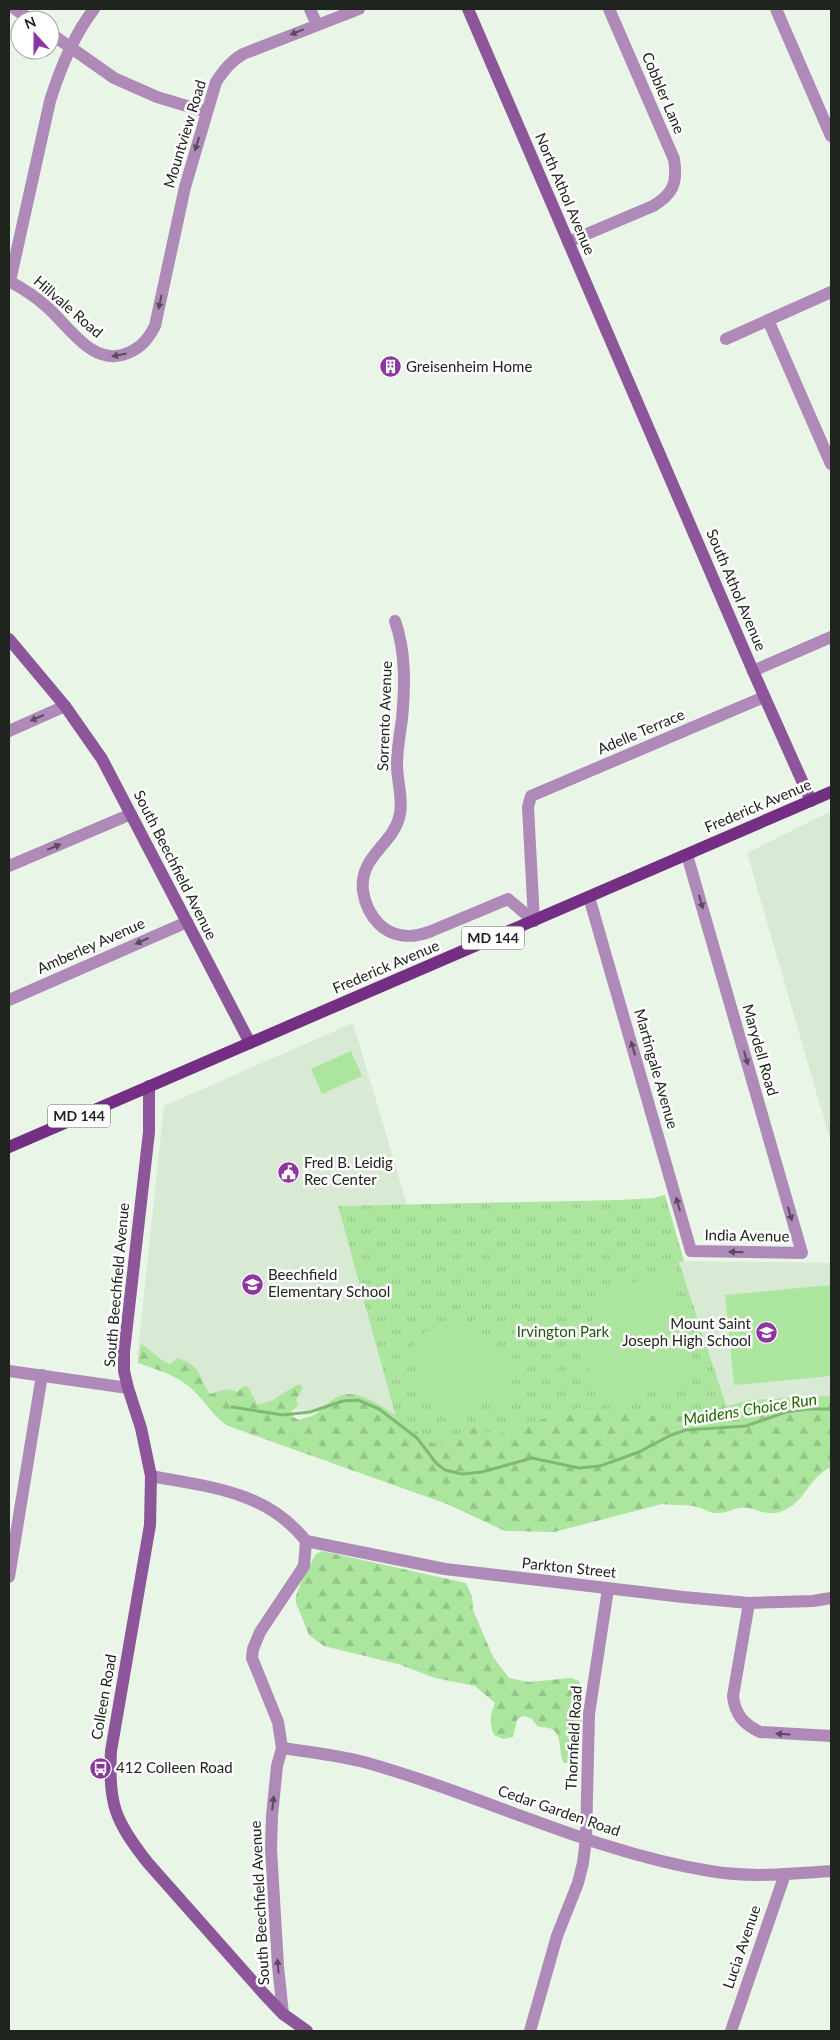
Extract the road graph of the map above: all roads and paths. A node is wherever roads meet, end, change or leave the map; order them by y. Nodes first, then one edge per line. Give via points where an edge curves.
1 (94, 9) edge
2 (310, 9) edge
3 (359, 9) edge
4 (468, 9) edge
5 (609, 9) edge
6 (776, 9) edge
7 (316, 25) junction
8 (60, 40) edge
9 (70, 48) junction
10 (207, 112) junction
11 (831, 136) edge
12 (568, 242) junction
13 (10, 281) edge
14 (831, 292) edge
15 (768, 320) junction
16 (155, 326) joint
17 (726, 339) dead end
18 (633, 391) joint
19 (831, 464) edge
20 (395, 621) dead end
21 (831, 637) edge
22 (9, 639) edge
23 (752, 671) junction
24 (764, 697) junction
25 (65, 706) junction
26 (9, 731) edge
27 (831, 792) edge
28 (810, 801) junction
29 (131, 814) junction
30 (687, 855) junction
31 (9, 866) edge
32 (589, 897) junction
33 (534, 921) junction
34 (187, 922) junction
35 (9, 1000) edge
36 (250, 1043) junction
37 (150, 1086) junction
38 (9, 1146) edge
39 (692, 1251) joint
40 (802, 1253) joint
41 (9, 1371) edge
42 (42, 1375) junction
43 (128, 1388) junction
44 (151, 1476) junction
45 (306, 1541) junction
46 (9, 1577) edge
47 (608, 1589) junction
48 (831, 1598) edge
49 (748, 1603) junction
50 (831, 1736) edge
51 (282, 1748) junction
52 (586, 1838) junction
53 (831, 1871) edge
54 (784, 1874) junction
55 (283, 2014) junction
56 (307, 2031) edge
57 (530, 2031) edge
58 (731, 2031) edge

1 - 9 street
2 - 7 street
3 - 7 street, Mountview Road
4 - 12 street, North Athol Avenue
5 - 12 street, Cobbler Lane via 676,170 672,192 663,201
6 - 11 street
7 -> 10 street, Mountview Road via 233,60 216,82
8 - 9 street
9 - 10 street via 114,78 157,97
9 - 13 street via 50,102
10 -> 16 street, Mountview Road via 185,187
12 - 18 street, North Athol Avenue
16 -> 13 street, Hillvale Road via 140,348 121,356 103,356 84,344 47,306
14 - 15 street
15 - 17 street
15 - 19 street
18 - 23 street, South Athol Avenue
20 - 33 street, Sorrento Avenue via 403,652 404,700 397,766 400,816 390,836 367,863 362,886 367,908 381,926 404,936 429,932 508,899
21 - 23 street
22 - 25 street, South Beechfield Avenue
23 - 24 street, South Athol Avenue
24 - 28 street, South Athol Avenue
24 - 33 street, Adelle Terrace via 531,796 528,807
25 -> 26 street
25 - 29 street, South Beechfield Avenue via 102,759
27 - 28 main road, Frederick Avenue / MD 144
28 - 30 main road, Frederick Avenue / MD 144
31 -> 29 street
29 - 34 street, South Beechfield Avenue
30 - 32 main road, Frederick Avenue / MD 144
30 -> 40 street, Marydell Road
32 - 33 main road, Frederick Avenue / MD 144
39 -> 32 street, Martingale Avenue
33 - 36 main road, Frederick Avenue / MD 144
34 -> 35 street, Amberley Avenue
34 - 36 street, South Beechfield Avenue
36 - 37 main road, Frederick Avenue / MD 144
37 - 38 main road, Frederick Avenue / MD 144
37 - 43 street, South Beechfield Avenue via 149,1132 124,1352
40 -> 39 street, India Avenue
41 - 42 street
42 - 43 street
42 - 46 street
43 - 44 street, South Beechfield Avenue
44 - 45 street via 219,1488 257,1501 294,1525
44 - 55 street, Colleen Road via 150,1524 111,1751 109,1782 112,1802 120,1822 148,1863
45 - 47 street, Parkton Street via 445,1569
45 - 51 street, South Beechfield Avenue via 304,1566 271,1614 253,1648 254,1663 278,1722
47 - 49 street, Parkton Street
47 - 52 street, Thornfield Road via 589,1714
48 - 49 street, Parkton Street
50 -> 49 street via 760,1732 740,1718 733,1696
51 - 52 street, Cedar Garden Road via 362,1762 401,1773
55 -> 51 street, South Beechfield Avenue via 271,1849 272,1816
52 - 54 street, Cedar Garden Road via 678,1866 713,1872
52 - 57 street, Thornfield Road via 578,1883 557,1936
53 - 54 street, Cedar Garden Road
54 - 58 street, Lucia Avenue
55 - 56 street

